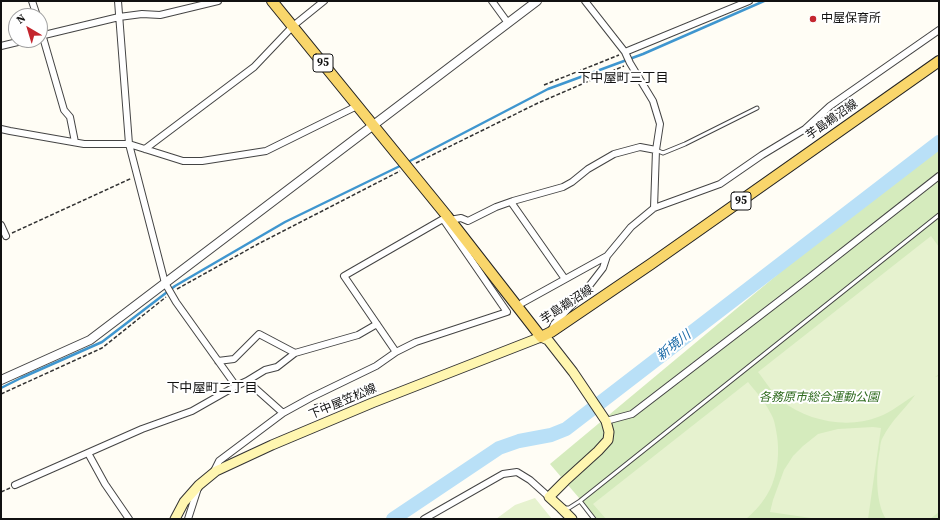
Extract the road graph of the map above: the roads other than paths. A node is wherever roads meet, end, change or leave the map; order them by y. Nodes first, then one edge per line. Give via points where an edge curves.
1 (118, 1) edge
2 (218, 1) edge
3 (272, 1) edge
4 (324, 1) edge
5 (492, 1) edge
6 (537, 1) edge
7 (586, 1) edge
8 (749, 1) edge
9 (119, 17) junction
10 (508, 23) junction
11 (293, 26) junction
12 (939, 30) edge
13 (48, 34) edge
14 (45, 48) edge
15 (627, 58) junction
16 (939, 61) edge
17 (357, 106) junction
18 (757, 108) dead end
19 (373, 125) junction
20 (1, 129) edge
21 (76, 142) junction
22 (129, 144) junction
23 (145, 149) junction
24 (656, 150) junction
25 (939, 176) edge
26 (511, 202) junction
27 (654, 208) junction
28 (939, 215) edge
29 (447, 218) junction
30 (1, 225) edge
31 (6, 236) road end
32 (607, 256) junction
33 (565, 279) junction
34 (165, 283) junction
35 (522, 303) dead end
36 (377, 324) junction
37 (551, 332) junction
38 (541, 337) junction
39 (396, 352) junction
40 (295, 353) junction
41 (218, 361) junction
42 (1, 380) edge
43 (247, 381) junction
44 (236, 386) junction
45 (283, 413) junction
46 (606, 421) junction
47 (88, 453) junction
48 (212, 474) junction
49 (15, 485) road end
50 (200, 485) junction
51 (549, 497) junction
52 (580, 501) junction
53 (561, 508) junction
54 (129, 519) edge
55 (175, 519) edge
56 (188, 519) edge
57 (424, 519) edge
58 (572, 519) edge
59 (594, 519) edge

1 - 9 street
2 - 9 street via 160,15
3 - 11 main road, 芋島鵜沼線 / 95
4 - 11 street
5 - 10 street
6 - 10 street
7 - 15 street
8 - 15 street
9 - 13 street
9 - 22 street
10 - 19 street
11 - 17 main road, 芋島鵜沼線 / 95
11 - 23 street via 254,67
12 - 27 street via 830,106 805,130 720,184
14 - 21 street via 64,110 70,117
15 - 24 street via 653,101 660,124
16 - 37 main road, 芋島鵜沼線 / 95
17 - 19 main road, 芋島鵜沼線 / 95
17 - 23 street via 266,151 202,161 183,161
18 - 24 lane via 686,144 663,153
19 - 29 main road, 芋島鵜沼線 / 95
19 - 34 street
20 - 21 street
21 - 22 street
22 - 23 street
22 - 34 street
24 - 26 street via 640,147 614,154 588,168 563,187
24 - 27 street
25 - 46 street via 632,414
26 - 29 street via 468,222 461,218
26 - 33 street
27 - 32 street via 631,227
28 - 52 lane
29 - 36 street via 344,276
29 - 38 main road, 芋島鵜沼線 / 95
29 - 39 street via 507,312 416,342
30 - 31 street
32 - 33 street
32 - 37 street via 603,268 554,324
33 - 35 street
34 - 41 street
34 - 42 street via 90,340
36 - 39 street
36 - 40 street via 358,335
37 - 38 main road, 芋島鵜沼線 / 95
38 - 46 main road via 548,340 573,372
38 - 48 main road, 下中屋笠松線 via 394,394 272,445
39 - 45 street via 376,366
40 - 41 street via 260,334 234,359
40 - 43 street via 276,367 265,370
41 - 44 street
43 - 44 street
43 - 45 street
44 - 47 street via 192,411 142,429
45 - 48 street via 219,461
46 - 51 main road via 608,440
47 - 49 street
47 - 54 street
48 - 50 main road, 下中屋笠松線
50 - 55 main road, 下中屋笠松線 via 184,502
50 - 56 street
51 - 53 main road
51 - 57 street via 517,472 503,474
52 - 53 lane via 569,508
52 - 59 lane
53 - 58 main road

